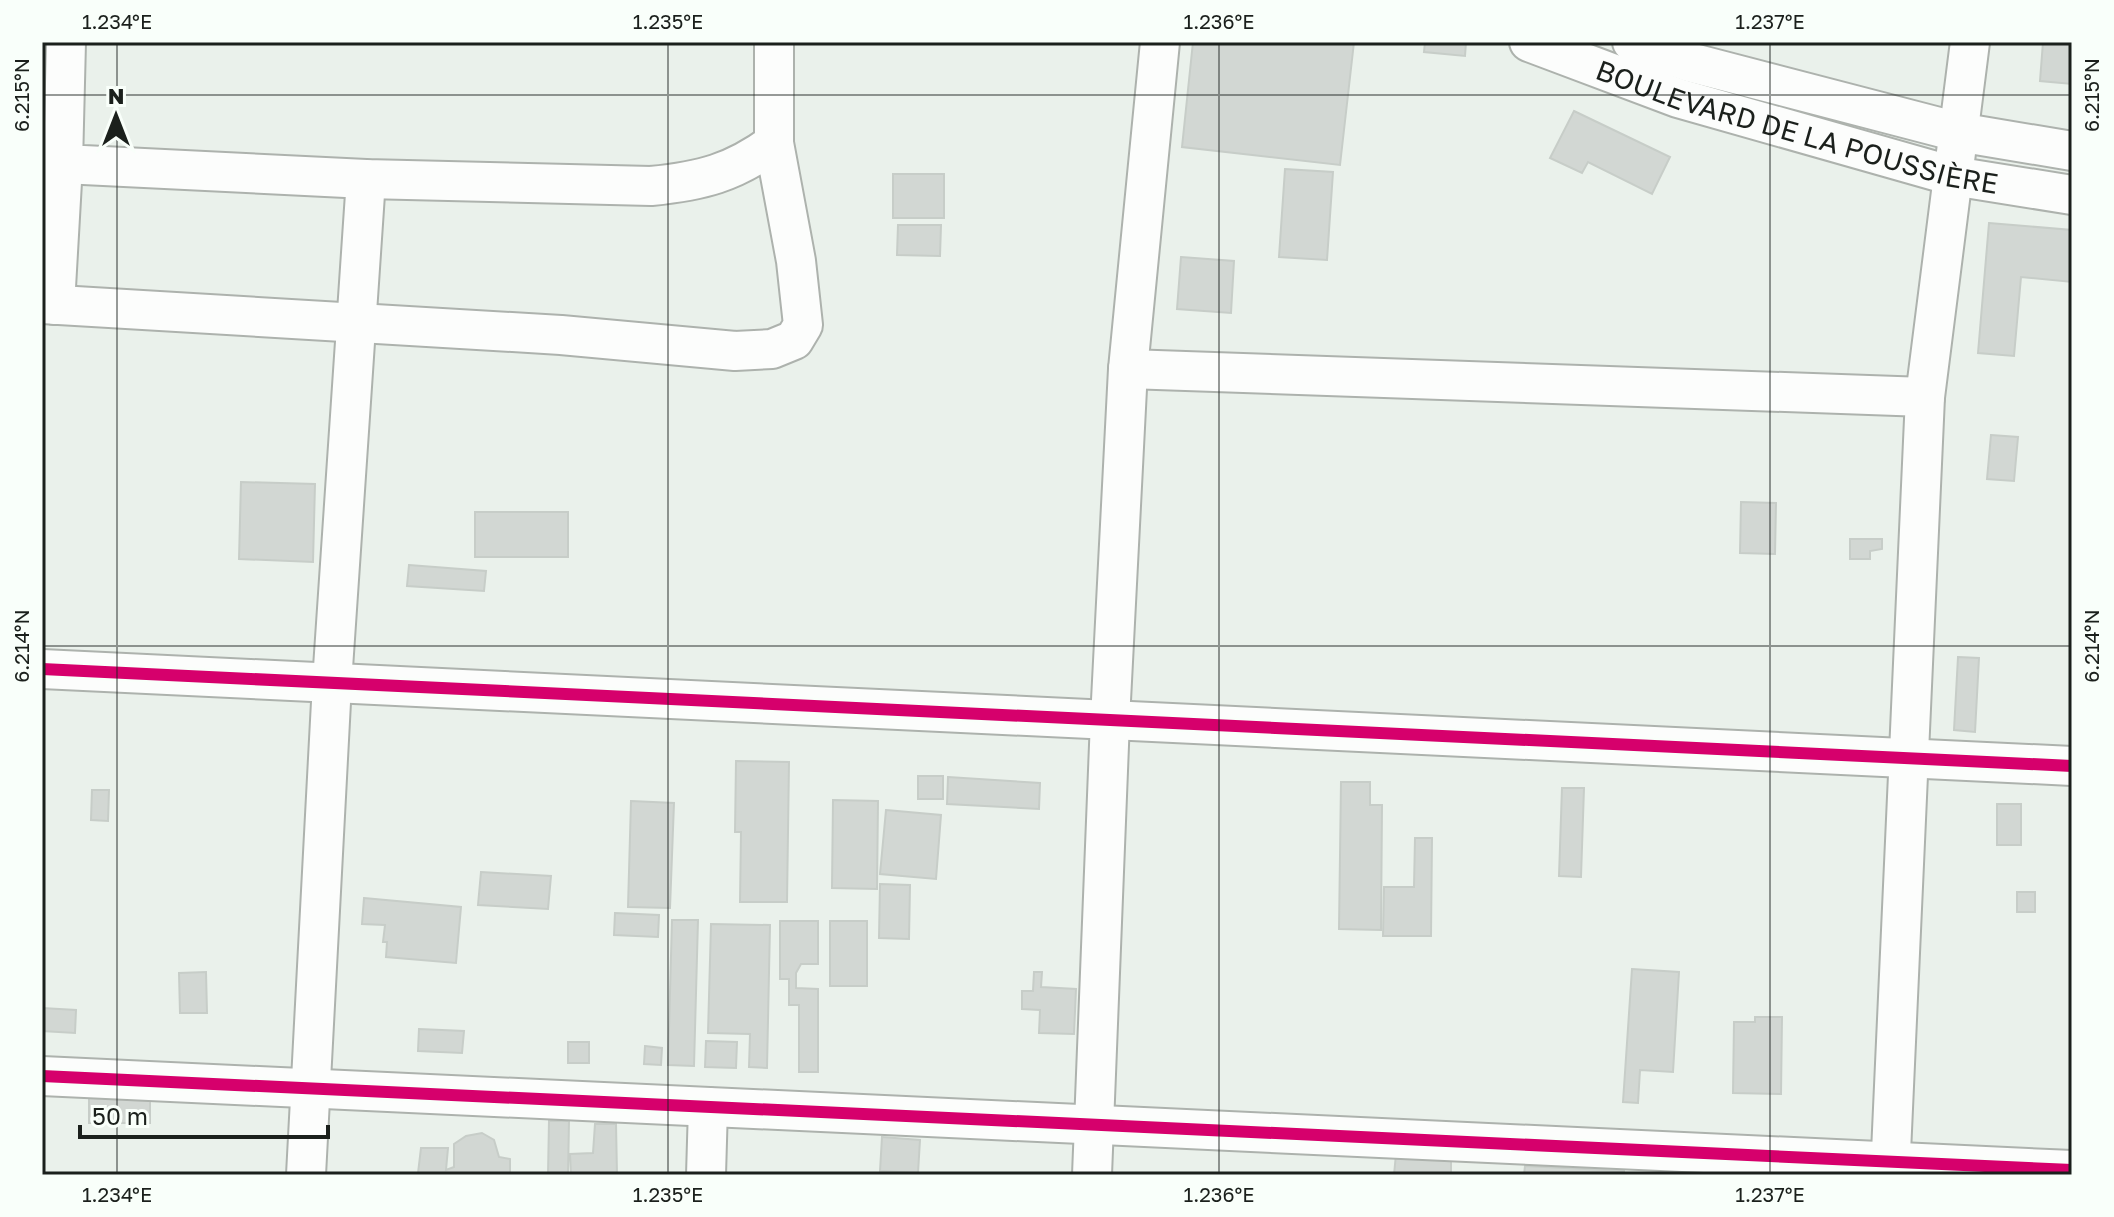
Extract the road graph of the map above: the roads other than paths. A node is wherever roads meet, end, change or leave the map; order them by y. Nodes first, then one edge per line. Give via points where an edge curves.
1 (66, 42) edge
2 (774, 42) edge
3 (1160, 42) edge
4 (1529, 42) edge
5 (1632, 42) edge
6 (1970, 42) edge
7 (1958, 132) junction
8 (774, 143) junction
9 (2072, 151) edge
10 (63, 164) junction
11 (1953, 176) junction
12 (366, 179) junction
13 (2072, 195) edge
14 (49, 305) edge
15 (354, 321) junction
16 (1128, 369) junction
17 (1925, 397) junction
18 (42, 669) edge
19 (332, 683) junction
20 (1110, 720) junction
21 (1907, 758) junction
22 (2072, 766) edge
23 (42, 1076) edge
24 (313, 1088) junction
25 (708, 1107) junction
26 (1095, 1125) junction
27 (1469, 1159) edge
28 (1890, 1168) edge
29 (2072, 1170) edge
30 (306, 1175) edge
31 (706, 1175) edge
32 (1092, 1175) edge

1 - 10 street
2 - 8 street
3 - 16 street
4 - 11 street, BOULEVARD DE LA POUSSIÈRE via 1678,98
5 - 7 street, BOULEVARD DE LA POUSSIÈRE via 1689,62
6 - 7 street
7 - 9 street, BOULEVARD DE LA POUSSIÈRE
7 - 11 street
8 - 12 street via 749,161 695,182 651,186
8 - 15 street via 803,325 794,340 772,349 735,351
10 - 12 street
10 - 14 street
11 - 13 street, BOULEVARD DE LA POUSSIÈRE
11 - 17 street
12 - 15 street
14 - 15 street
15 - 19 street
16 - 17 street
16 - 20 street
17 - 21 street
18 - 19 street
19 - 20 street
19 - 24 street
20 - 21 street
20 - 26 street
21 - 22 street
21 - 28 street
23 - 24 street
24 - 25 street
24 - 30 street
25 - 26 street
25 - 31 street
26 - 27 street
26 - 32 street
27 - 28 street
28 - 29 street

